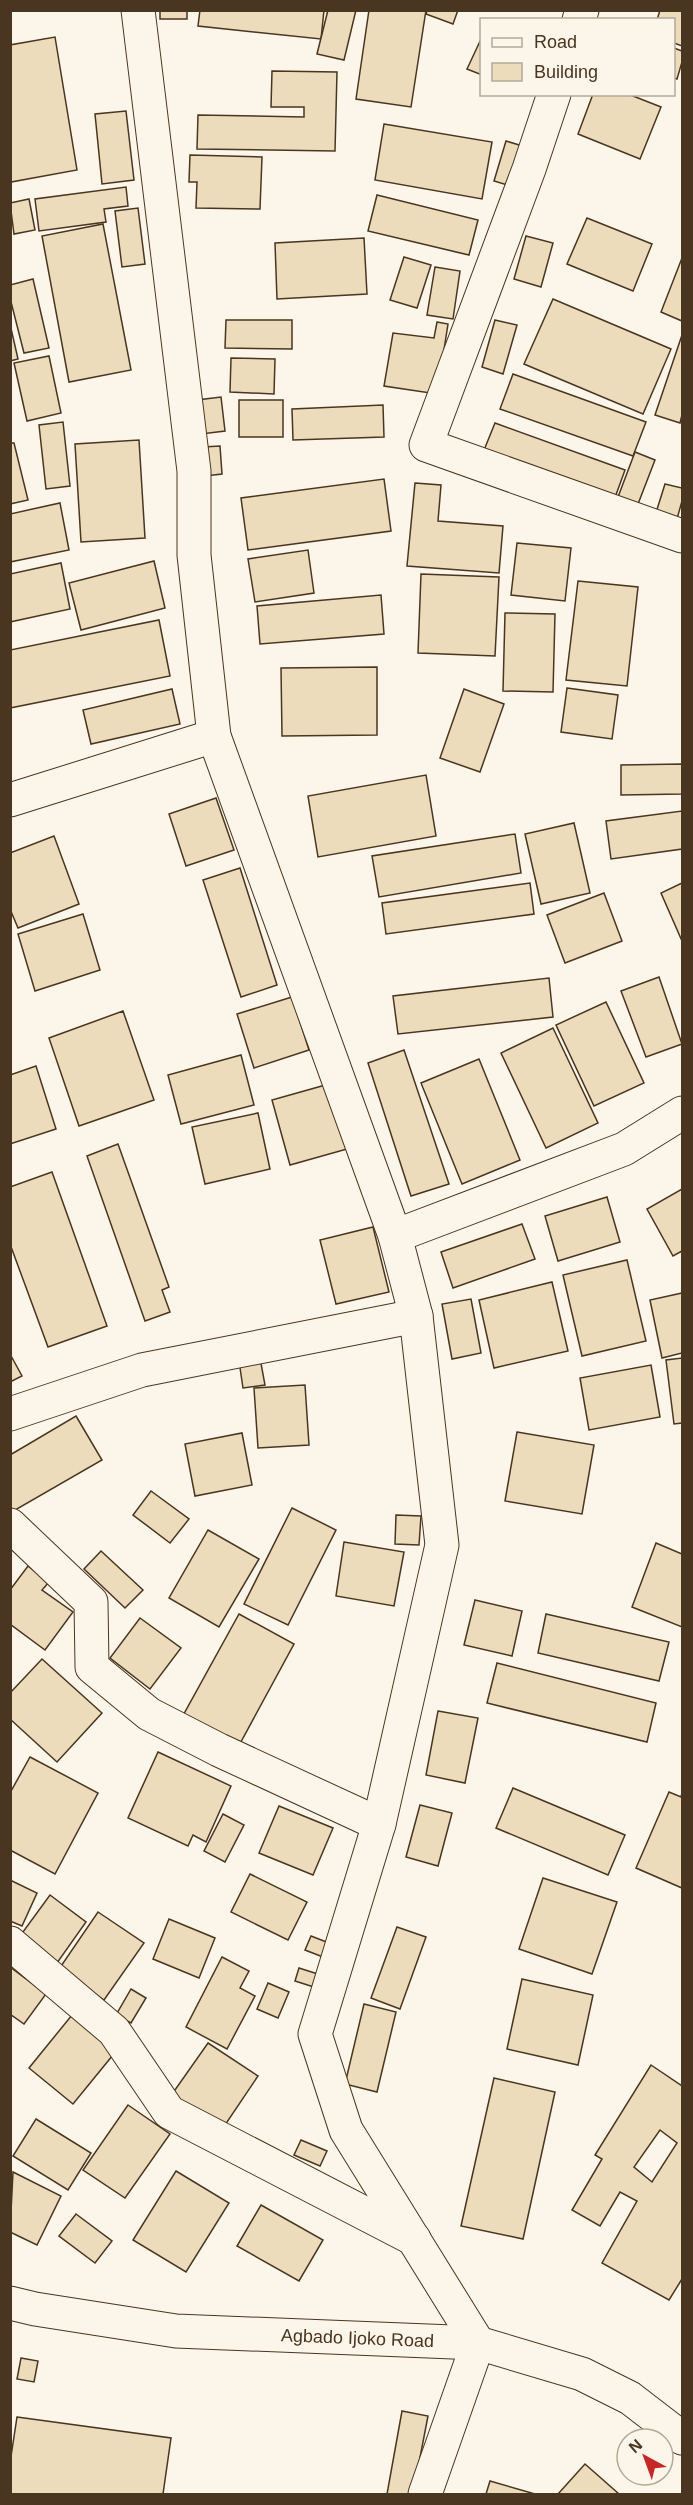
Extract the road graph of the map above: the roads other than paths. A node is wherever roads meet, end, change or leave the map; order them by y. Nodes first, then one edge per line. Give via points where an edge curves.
1 (138, 10) edge
2 (553, 96) edge
3 (682, 536) edge
4 (214, 736) junction
5 (10, 800) edge
6 (682, 1113) edge
7 (395, 1236) junction
8 (416, 1316) junction
9 (10, 1414) edge
10 (10, 1525) edge
11 (380, 1824) junction
12 (10, 1943) edge
13 (414, 2239) junction
14 (10, 2303) edge
15 (478, 2343) junction
16 (682, 2438) edge
17 (425, 2494) edge

1 - 4 street via 194,471 194,555
2 - 3 street via 426,445
4 - 5 street
4 - 7 street
6 - 7 street via 624,1149
7 - 8 street
8 - 9 street via 142,1370
8 - 11 street via 442,1545
10 - 11 street via 91,1602 92,1667 149,1714
11 - 13 street via 315,2034 346,2130
12 - 13 street via 114,2031 168,2112
13 - 15 street
14 - 15 street, Agbado Ijoko Road via 176,2331
15 - 16 street, Agbado Ijoko Road via 582,2374 630,2398
15 - 17 street

